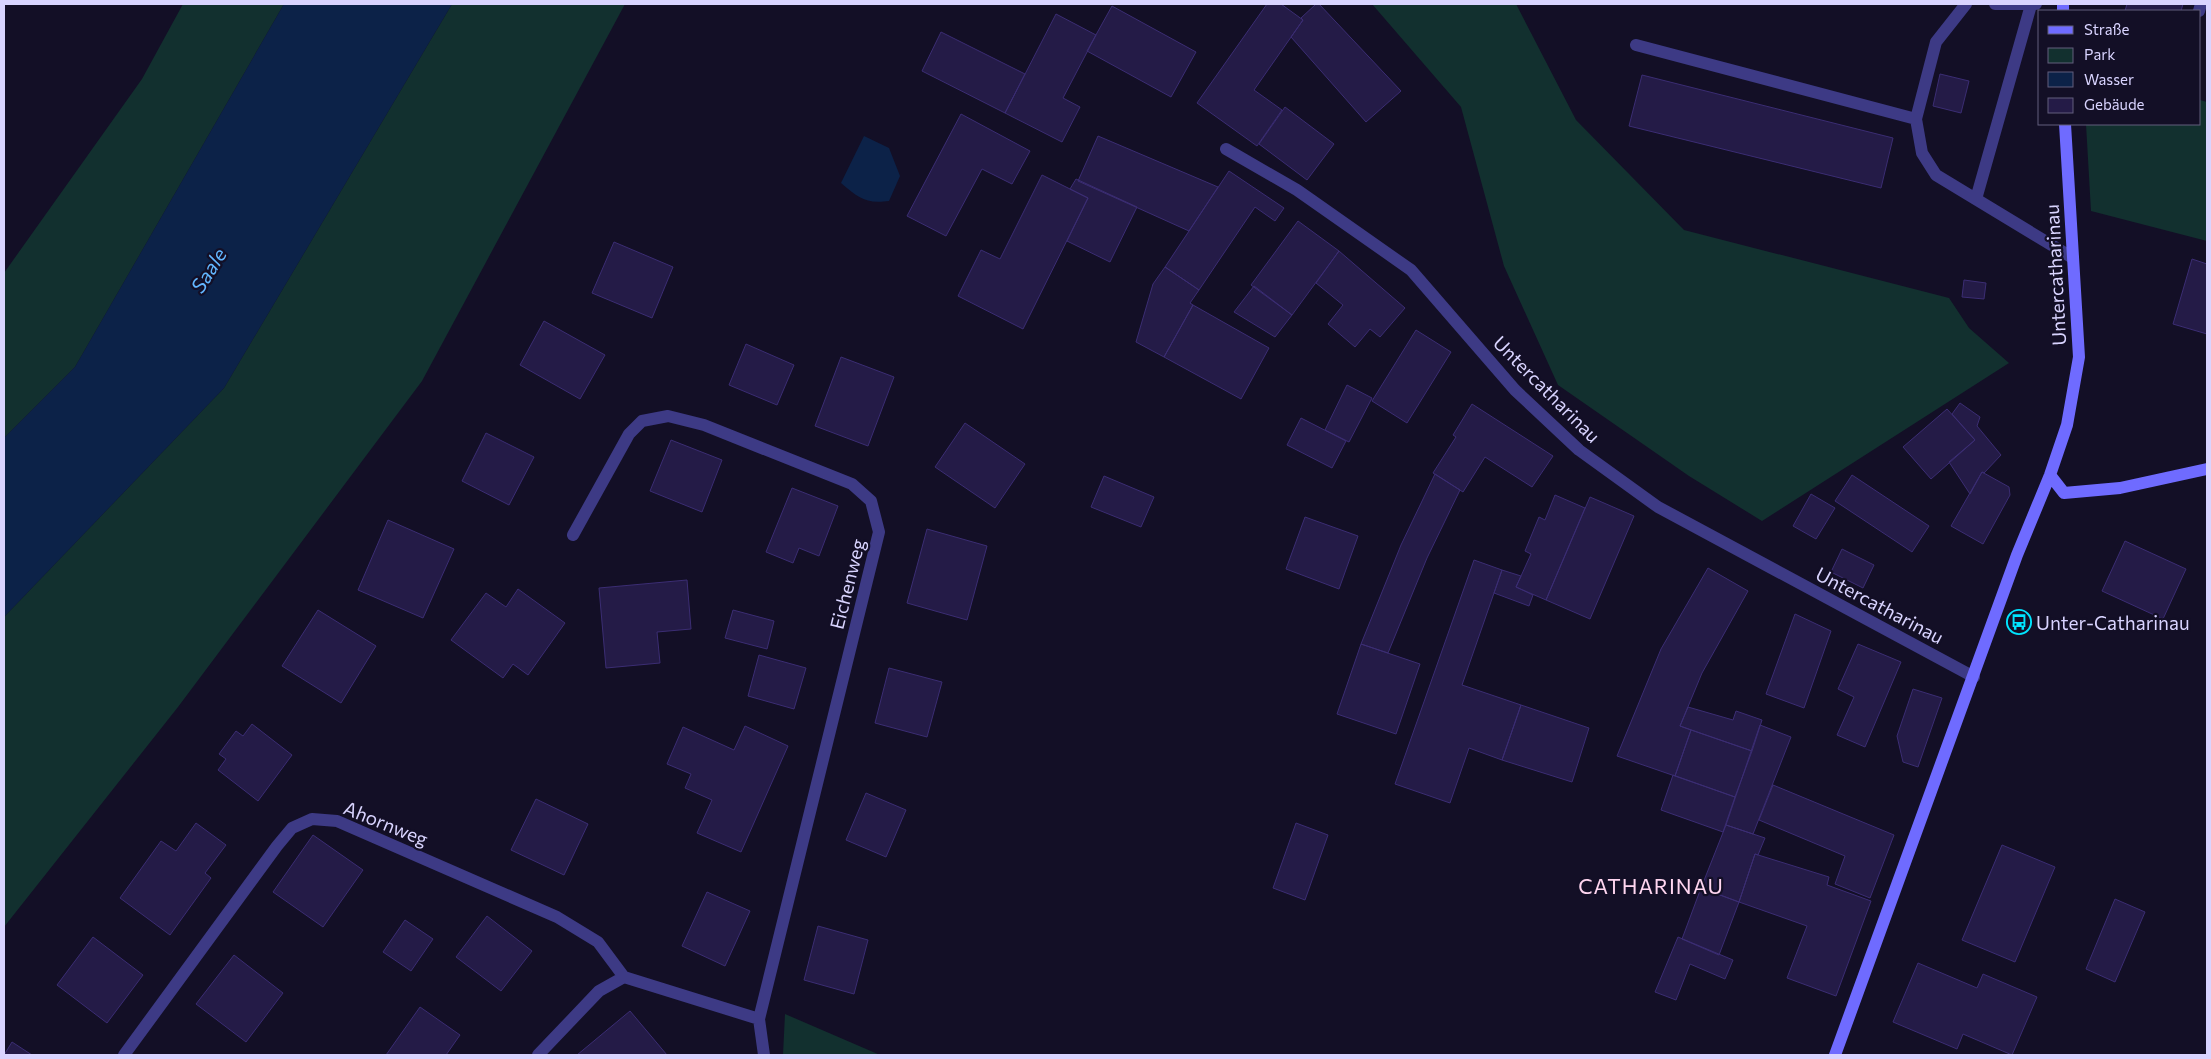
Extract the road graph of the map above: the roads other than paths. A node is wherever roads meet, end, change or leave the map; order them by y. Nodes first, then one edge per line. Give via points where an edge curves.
1 (1966, 4) edge
2 (1995, 4) edge
3 (2034, 4) edge
4 (1636, 45) dead end
5 (1916, 119) junction
6 (2065, 125) edge
7 (1226, 149) dead end
8 (1976, 199) junction
9 (2073, 258) junction
10 (2207, 469) edge
11 (2050, 475) junction
12 (573, 535) dead end
13 (1974, 676) junction
14 (624, 977) junction
15 (760, 1019) junction
16 (124, 1055) edge
17 (538, 1055) edge
18 (764, 1055) edge
19 (1835, 1055) edge

1 - 5 street via 1936,42
2 - 3 street
3 - 8 street
4 - 5 street
5 - 8 street via 1922,153 1936,175
6 - 9 main road, Untercatharinau
7 - 13 street, Untercatharinau via 1297,190 1411,270 1515,390 1579,450 1658,507
8 - 9 street
9 - 11 main road, Untercatharinau via 2079,357 2067,425
10 - 11 main road via 2120,488 2064,493
11 - 13 main road, Untercatharinau via 2017,555
12 - 15 street, Eichenweg via 629,434 642,421 668,416 704,425 852,484 871,501 879,532
13 - 19 main road, Untercatharinau
14 - 15 street
14 - 16 street, Ahornweg via 598,942 556,917 336,821 312,819 292,828 277,846
14 - 17 street via 599,991
15 - 18 street

